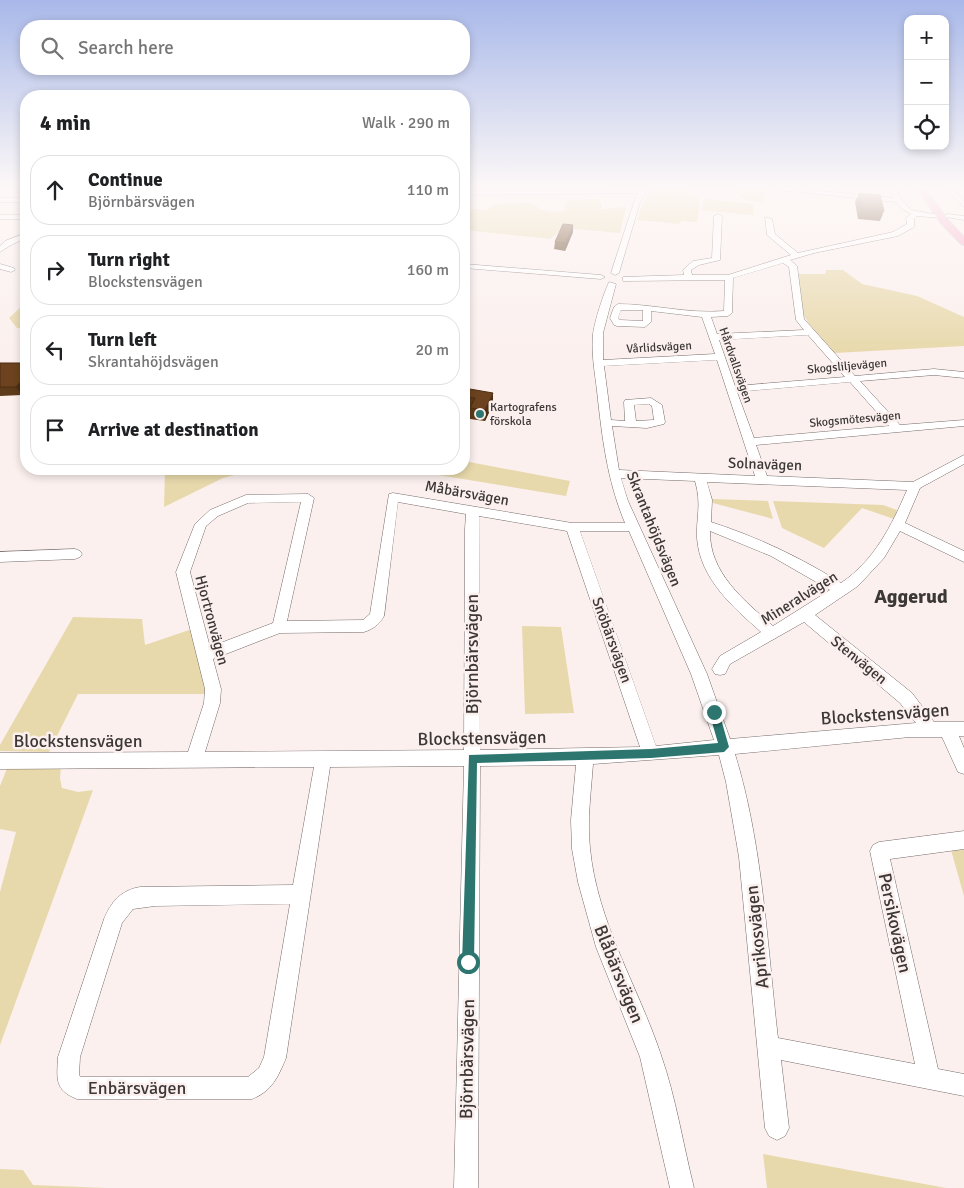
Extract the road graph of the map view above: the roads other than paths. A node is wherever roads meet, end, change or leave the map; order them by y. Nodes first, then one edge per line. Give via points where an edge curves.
1 (622, 242) edge
2 (717, 242) edge
3 (780, 242) edge
4 (855, 242) edge
5 (796, 255) junction
6 (783, 259) junction
7 (0, 266) edge
8 (470, 266) edge
9 (10, 270) dead end
10 (729, 277) junction
11 (609, 278) junction
12 (689, 278) junction
13 (648, 308) dead end
14 (706, 315) junction
15 (810, 332) junction
16 (715, 338) junction
17 (721, 357) junction
18 (599, 363) junction
19 (964, 375) edge
20 (852, 379) junction
21 (732, 388) junction
22 (606, 423) junction
23 (630, 423) dead end
24 (964, 423) edge
25 (897, 429) junction
26 (749, 442) junction
27 (964, 460) edge
28 (614, 474) junction
29 (700, 477) junction
30 (762, 479) junction
31 (915, 486) junction
32 (473, 510) junction
33 (704, 524) junction
34 (898, 524) junction
35 (572, 527) junction
36 (633, 527) junction
37 (75, 554) dead end
38 (0, 557) edge
39 (964, 557) edge
40 (842, 591) junction
41 (805, 615) junction
42 (279, 627) junction
43 (773, 634) junction
44 (206, 655) junction
45 (720, 669) dead end
46 (929, 729) junction
47 (947, 729) junction
48 (964, 729) edge
49 (724, 747) junction
50 (651, 754) junction
51 (584, 757) junction
52 (472, 758) junction
53 (194, 760) junction
54 (323, 760) junction
55 (0, 761) edge
56 (964, 766) edge
57 (964, 840) edge
58 (301, 894) junction
59 (768, 1047) junction
60 (929, 1078) junction
61 (964, 1085) edge
62 (777, 1128) dead end
63 (466, 1188) edge
64 (682, 1188) edge

1 - 11 street, Skrantahöjdsvägen
2 - 12 street via 716,260 689,266
3 - 5 street
4 - 5 street
5 - 6 street
6 - 10 street
6 - 15 street via 793,266 798,315
7 - 9 street
8 - 11 street
10 - 12 street
10 - 14 street, Hårdvallsvägen via 728,313
11 - 12 street via 623,283 626,279
11 - 18 street, Skrantahöjdsvägen via 598,334
13 - 14 street
14 - 16 street, Hårdvallsvägen
15 - 16 street
15 - 20 street
16 - 17 street, Hårdvallsvägen
17 - 18 street, Vårlidsvägen
17 - 21 street, Hårdvallsvägen
18 - 22 street, Skrantahöjdsvägen
19 - 20 street, Skogsliljevägen via 934,372
20 - 21 street, Skogsliljevägen
20 - 25 street
21 - 26 street, Hårdvallsvägen
22 - 23 street
22 - 28 street, Skrantahöjdsvägen
24 - 25 street, Skogsmötesvägen
25 - 26 street, Skogsmötesvägen
26 - 30 street, Hårdvallsvägen
27 - 31 street
28 - 29 street, Solnavägen
28 - 36 street, Skrantahöjdsvägen
29 - 30 street, Solnavägen
29 - 33 street via 707,506
30 - 31 street, Solnavägen
31 - 34 street, Mineralvägen
32 - 35 street, Måbärsvägen
32 - 42 street, Måbärsvägen via 393,497 377,616 372,622 364,626
32 - 52 street, Björnbärsvägen
33 - 40 street via 769,548
33 - 43 street via 704,544 723,586
34 - 39 street
34 - 40 street, Mineralvägen via 869,567
35 - 36 street, Måbärsvägen
35 - 50 street, Snöbärsvägen
36 - 49 street, Skrantahöjdsvägen via 699,674
37 - 38 street
40 - 41 street, Mineralvägen
41 - 43 street, Mineralvägen
41 - 46 street, Stenvägen via 906,698
42 - 44 street
42 - 44 street, Hjortronvägen via 308,498 246,499 214,513 201,524 183,572
43 - 45 street, Mineralvägen via 726,660
44 - 53 street, Hjortronvägen via 213,689 212,703
46 - 47 street, Blockstensvägen
46 - 49 street, Blockstensvägen
47 - 48 street, Blockstensvägen
47 - 56 street
49 - 50 street, Blockstensvägen
49 - 59 street, Aprikosvägen via 735,782 748,857
50 - 51 street, Blockstensvägen
51 - 52 street, Blockstensvägen
51 - 64 street, Blåbärsvägen via 580,820 586,882 606,947 651,1057
52 - 54 street, Blockstensvägen
52 - 63 street, Björnbärsvägen
53 - 54 street, Blockstensvägen
53 - 55 street, Blockstensvägen
54 - 58 street, Enbärsvägen
57 - 60 street, Persikovägen via 879,851
58 - 58 street, Enbärsvägen via 275,1058 267,1076 252,1088 77,1088 68,1080 69,1057 114,919 123,902 135,897 155,896
59 - 60 street
59 - 62 street, Aprikosvägen
60 - 61 street

